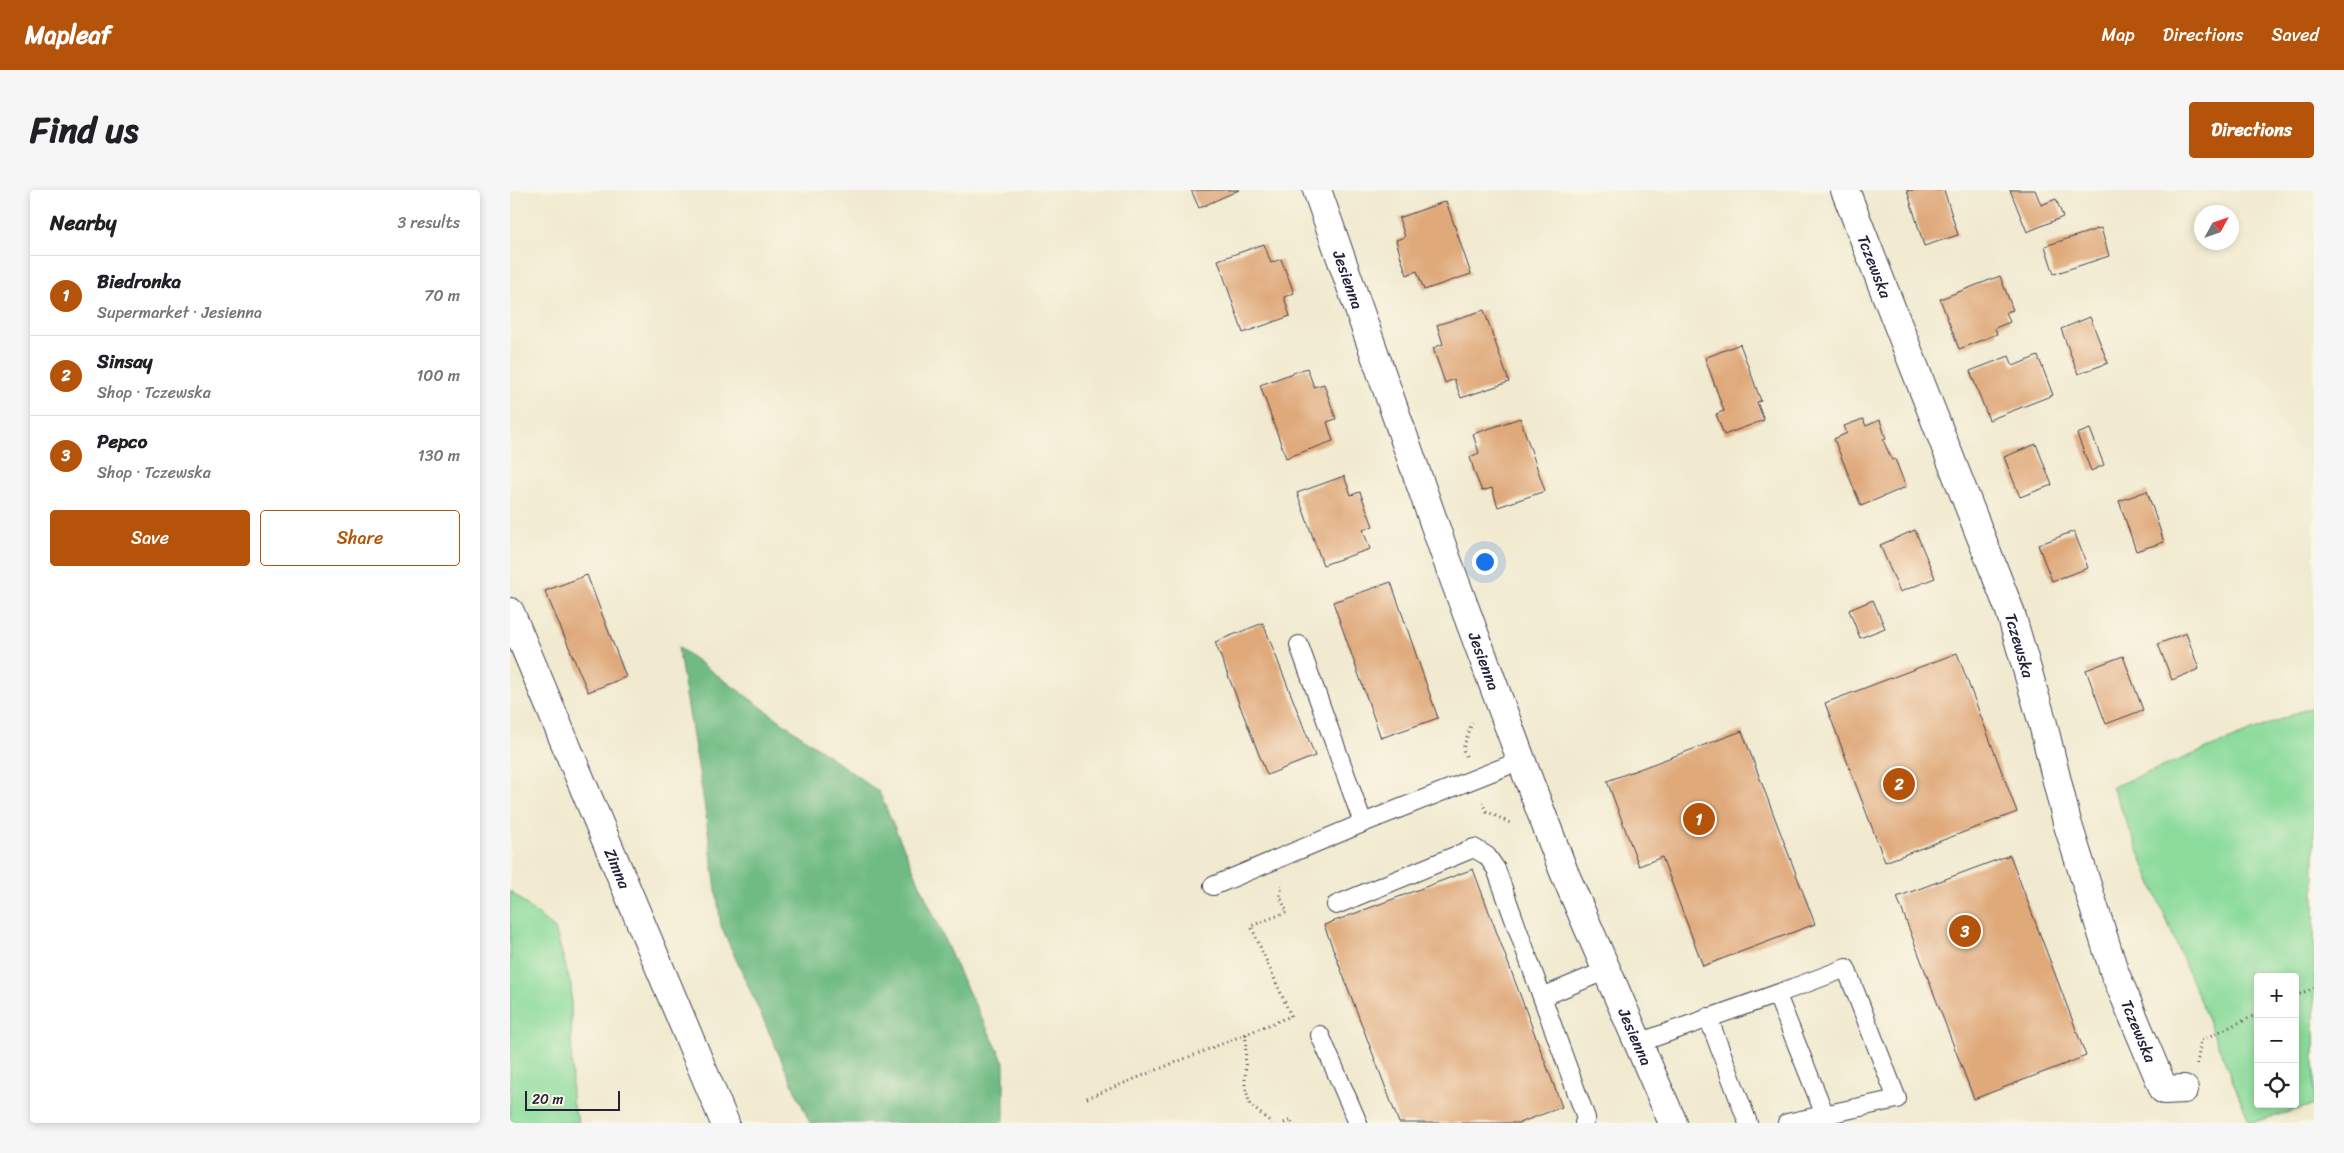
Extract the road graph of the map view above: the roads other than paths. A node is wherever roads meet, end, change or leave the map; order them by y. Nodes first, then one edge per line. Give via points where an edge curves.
1 (1317, 190) edge
2 (1845, 190) edge
3 (510, 612) edge
4 (1299, 645) dead end
5 (1522, 760) junction
6 (1363, 823) junction
7 (1213, 886) dead end
8 (1336, 905) dead end
9 (1607, 970) junction
10 (1777, 995) junction
11 (1542, 997) junction
12 (1708, 1017) junction
13 (1320, 1035) dead end
14 (1638, 1043) junction
15 (2184, 1089) dead end
16 (1825, 1114) junction
17 (725, 1123) edge
18 (1358, 1123) edge
19 (1584, 1123) edge
20 (1673, 1123) edge
21 (1748, 1123) edge
22 (1788, 1123) edge

1 - 5 street, Jesienna via 1447,560
2 - 15 street, Tczewska via 2010,611 2067,822 2114,971 2164,1090
3 - 17 street, Zimna
4 - 6 lane
5 - 6 lane
5 - 9 street, Jesienna via 1564,872
6 - 7 lane
8 - 11 lane via 1474,848 1487,856 1496,869
9 - 11 lane
9 - 14 street, Jesienna
10 - 12 lane
10 - 16 lane
10 - 16 lane via 1846,968 1897,1098
11 - 19 lane via 1586,1118
12 - 14 lane
12 - 21 lane
13 - 18 lane
14 - 20 street, Jesienna
16 - 22 lane

